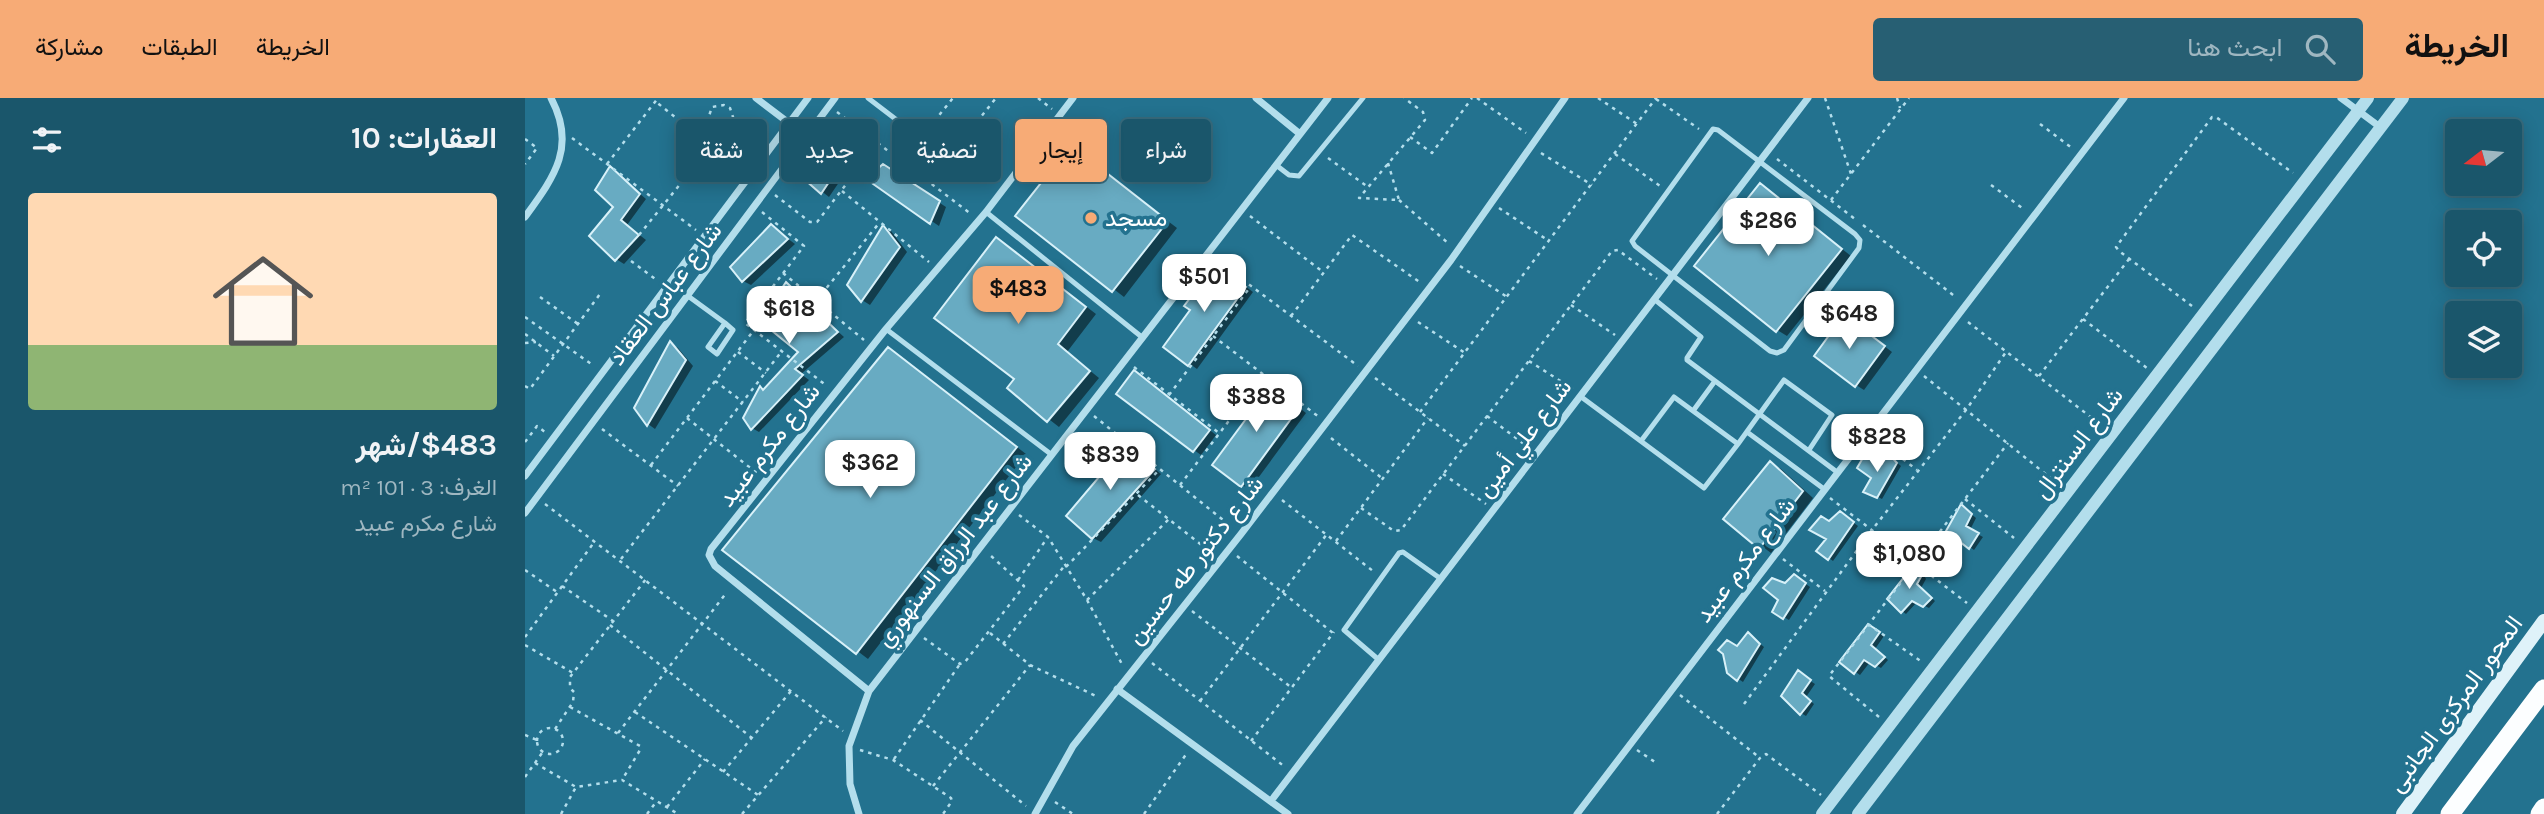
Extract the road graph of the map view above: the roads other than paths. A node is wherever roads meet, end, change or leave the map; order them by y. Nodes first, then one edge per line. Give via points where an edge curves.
1 (551, 98) edge
2 (756, 98) edge
3 (808, 98) edge
4 (835, 98) edge
5 (868, 98) edge
6 (1073, 98) edge
7 (1257, 98) edge
8 (1328, 98) edge
9 (1363, 98) edge
10 (1565, 98) edge
11 (1808, 98) edge
12 (2124, 98) edge
13 (2341, 98) edge
14 (2368, 98) edge
15 (2403, 98) edge
16 (2358, 110) junction
17 (783, 119) edge
18 (793, 119) edge
19 (819, 119) edge
20 (895, 119) edge
21 (2380, 127) junction
22 (1300, 134) junction
23 (781, 135) edge
24 (1760, 161) junction
25 (1276, 165) junction
26 (781, 169) edge
27 (986, 212) junction
28 (525, 217) edge
29 (1672, 275) junction
30 (688, 296) junction
31 (1654, 299) junction
32 (725, 323) junction
33 (886, 329) junction
34 (1143, 338) junction
35 (1714, 381) junction
36 (1581, 395) junction
37 (1693, 411) junction
38 (1759, 414) junction
39 (1747, 432) junction
40 (1641, 441) junction
41 (1738, 444) junction
42 (1809, 450) junction
43 (1052, 455) junction
44 (1837, 472) junction
45 (525, 476) edge
46 (1823, 490) junction
47 (525, 513) edge
48 (1441, 579) junction
49 (2544, 621) edge
50 (1379, 660) junction
51 (1117, 689) junction
52 (2544, 689) edge
53 (869, 691) junction
54 (1271, 801) junction
55 (2544, 808) edge
56 (859, 814) edge
57 (1036, 814) edge
58 (1288, 814) edge
59 (1577, 814) edge
60 (1822, 814) edge
61 (1858, 814) edge
62 (2403, 814) edge
63 (2450, 814) edge
64 (2540, 814) edge

1 - 28 street via 563,131 562,150 557,169
2 - 17 street
3 - 18 street, شارع عباس العقاد
4 - 19 street, شارع عباس العقاد
5 - 20 lane
6 - 27 street, شارع مكرم عبيد
7 - 22 street
8 - 22 street, شارع عبد الرزاق السنهوري
9 - 25 lane via 1299,176
10 - 51 street, شارع دكتور طه حسين via 1409,316
11 - 24 street, شارع علي أمين
12 - 44 street, شارع مكرم عبيد
13 - 16 street
14 - 16 street, شارع السنترال
15 - 21 street, شارع السنترال
16 - 21 street
16 - 60 street, شارع السنترال
21 - 61 street, شارع السنترال
22 - 25 street, شارع عبد الرزاق السنهوري
23 - 45 street, شارع عباس العقاد
24 - 29 street, شارع علي أمين
24 - 29 lane via 1719,130 1708,135 1632,241
24 - 29 lane via 1860,240 1859,248 1784,350 1770,351
25 - 34 street, شارع عبد الرزاق السنهوري
26 - 30 street, شارع عباس العقاد
27 - 33 street, شارع مكرم عبيد
27 - 34 lane
29 - 31 street, شارع علي أمين
30 - 32 lane
30 - 47 street, شارع عباس العقاد
31 - 35 lane via 1701,337 1686,359
31 - 36 street, شارع علي أمين
32 - 32 lane via 733,330 717,354 708,347
33 - 43 lane
33 - 53 street, شارع مكرم عبيد via 711,549 711,561 734,582
34 - 43 street, شارع عبد الرزاق السنهوري
35 - 37 lane
35 - 38 lane
36 - 40 lane
36 - 48 street, شارع علي أمين
37 - 40 lane via 1672,397
37 - 41 lane
38 - 39 lane
38 - 42 lane
38 - 42 lane via 1785,380 1832,415
39 - 41 lane
39 - 46 lane
40 - 41 lane via 1705,488
42 - 44 lane
43 - 53 street, شارع عبد الرزاق السنهوري
44 - 46 street, شارع مكرم عبيد
46 - 59 street, شارع مكرم عبيد
48 - 50 street, شارع علي أمين
48 - 50 lane via 1400,552 1344,630
49 - 62 main road, المحور المركزى الجانبى
50 - 54 street, شارع علي أمين
51 - 54 street
51 - 57 street, شارع دكتور طه حسين via 1073,746
52 - 63 highway
53 - 56 street, شارع عبد الرزاق السنهوري via 849,746 850,785
54 - 58 street
55 - 64 highway

